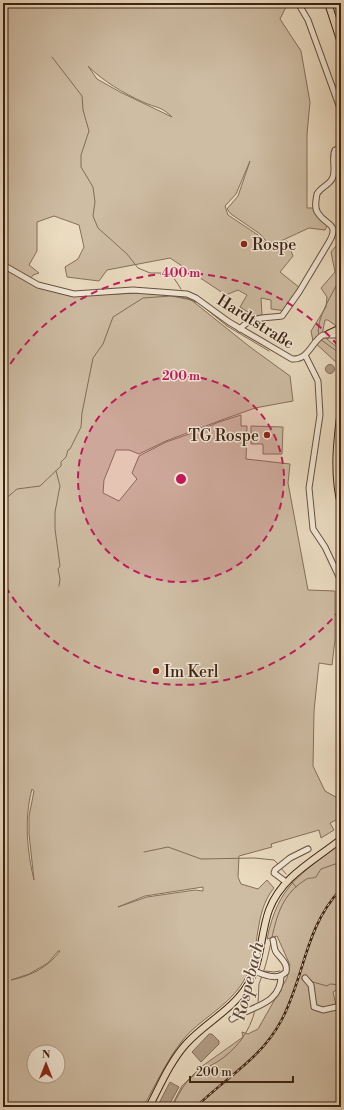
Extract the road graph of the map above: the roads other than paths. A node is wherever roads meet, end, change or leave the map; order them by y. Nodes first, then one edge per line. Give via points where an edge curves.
1 (298, 3) edge
2 (328, 3) edge
3 (341, 43) edge
4 (341, 111) edge
5 (341, 148) edge
6 (3, 265) edge
7 (341, 328) edge
8 (240, 329) junction
9 (328, 334) junction
10 (341, 335) edge
11 (305, 355) junction
12 (341, 409) edge
13 (341, 504) edge
14 (341, 581) edge
15 (341, 839) edge
16 (308, 849) dead end
17 (286, 882) junction
18 (273, 940) dead end
19 (257, 972) junction
20 (286, 974) junction
21 (305, 978) dead end
22 (341, 1006) edge
23 (232, 1019) dead end
24 (149, 1107) edge

1 - 4 street via 308,20
2 - 3 main road
5 - 8 street via 333,154 332,179 316,194 318,215 331,224 333,236 282,316 254,319
6 - 8 street, Hardtstraße via 30,282 74,294 133,290 187,294
7 - 9 main road
8 - 11 street, Hardtstraße via 285,356 296,359
9 - 10 street, Hardtstraße
9 - 11 street, Hardtstraße via 319,338
11 - 14 street, Hardtstraße via 318,381 318,429 309,488 313,528
12 - 13 main road via 337,474
15 - 17 main road
16 - 17 street via 290,858 275,870 274,873
17 - 19 main road via 270,909
18 - 20 street via 275,952 286,966
19 - 20 street via 267,976
19 - 24 main road via 238,998 198,1032 179,1053
20 - 23 street via 271,1000
21 - 22 street via 311,985 314,1006 323,1010

